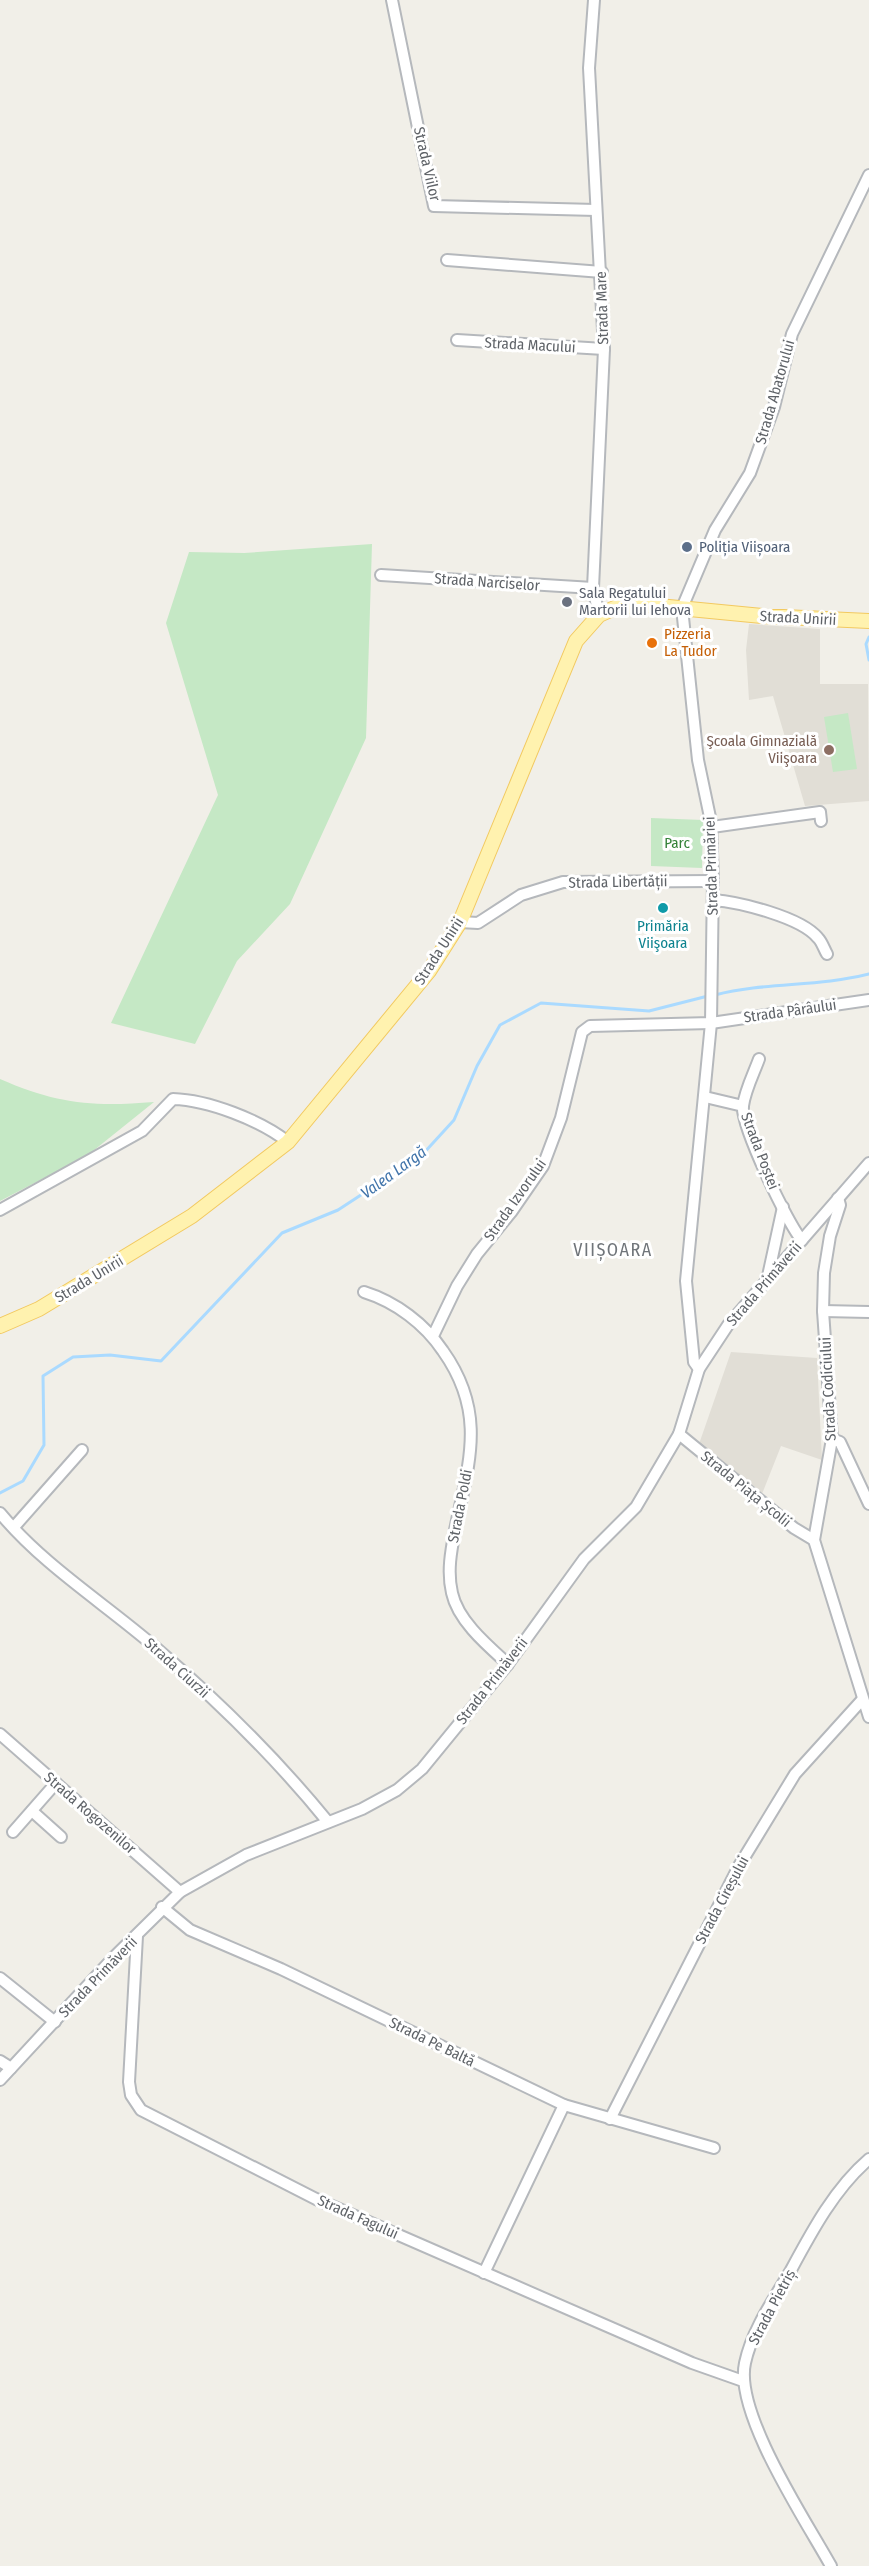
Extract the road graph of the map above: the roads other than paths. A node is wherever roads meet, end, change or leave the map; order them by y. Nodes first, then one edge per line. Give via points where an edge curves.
1 (392, 0) edge
2 (594, 0) edge
3 (869, 175) edge
4 (596, 210) junction
5 (447, 260) dead end
6 (602, 272) junction
7 (457, 340) dead end
8 (604, 349) junction
9 (381, 575) dead end
10 (593, 588) junction
11 (682, 608) junction
12 (600, 615) junction
13 (869, 621) edge
14 (821, 821) dead end
15 (711, 827) junction
16 (713, 881) junction
17 (713, 900) junction
18 (460, 922) junction
19 (827, 954) dead end
20 (869, 1000) edge
21 (711, 1023) junction
22 (759, 1059) dead end
23 (705, 1097) junction
24 (742, 1106) junction
25 (288, 1142) junction
26 (869, 1163) edge
27 (838, 1198) junction
28 (783, 1207) junction
29 (0, 1210) edge
30 (802, 1240) junction
31 (767, 1280) junction
32 (364, 1292) dead end
33 (823, 1311) junction
34 (869, 1312) edge
35 (0, 1326) edge
36 (433, 1336) junction
37 (699, 1369) junction
38 (679, 1434) junction
39 (832, 1439) junction
40 (82, 1450) dead end
41 (869, 1504) edge
42 (0, 1513) edge
43 (14, 1527) junction
44 (814, 1540) junction
45 (508, 1664) junction
46 (862, 1700) junction
47 (869, 1717) edge
48 (0, 1734) edge
49 (56, 1783) junction
50 (32, 1811) junction
51 (328, 1822) junction
52 (13, 1832) dead end
53 (61, 1837) dead end
54 (180, 1892) junction
55 (162, 1907) junction
56 (137, 1936) junction
57 (0, 1978) edge
58 (55, 2022) junction
59 (0, 2061) edge
60 (11, 2068) junction
61 (0, 2080) edge
62 (564, 2105) junction
63 (610, 2119) junction
64 (714, 2148) dead end
65 (869, 2159) edge
66 (484, 2273) junction
67 (743, 2381) junction
68 (831, 2566) edge

1 - 4 street, Strada Viilor via 434,206
2 - 4 street, Strada Mare via 589,68
3 - 11 street, Strada Abatorului via 792,334 774,406 750,473 715,530
4 - 6 street, Strada Mare
5 - 6 street
6 - 8 street, Strada Mare
7 - 8 street, Strada Macului
8 - 10 street, Strada Mare
9 - 10 street, Strada Narciselor
10 - 12 street, Strada Mare
11 - 12 main road, Strada Unirii via 617,607
11 - 13 main road, Strada Unirii
11 - 15 street, Strada Primăriei via 698,760
12 - 18 main road, Strada Unirii via 576,641
14 - 15 street via 820,812
15 - 16 street, Strada Primăriei
16 - 17 street, Strada Primăriei
16 - 18 street, Strada Libertății via 563,882 521,895 478,923
17 - 19 street via 743,904 806,928 818,937
17 - 21 street, Strada Primăriei
18 - 25 main road, Strada Unirii via 429,971
20 - 21 street, Strada Pârâului
21 - 23 street, Strada Primăriei
21 - 36 street, Strada Izvorului via 590,1026 582,1032 561,1118 543,1166 477,1254
22 - 24 street, Strada Poștei
23 - 24 street
23 - 37 street, Strada Primăriei via 686,1281 694,1362
24 - 28 street, Strada Poștei
25 - 29 street via 239,1115 173,1099 142,1131
25 - 35 main road, Strada Unirii via 183,1221 39,1309
26 - 27 street, Strada Primăverii
27 - 30 street, Strada Primăverii
27 - 33 street, Strada Codiciului via 840,1205 824,1274
28 - 30 street, Strada Poștei
28 - 31 street
30 - 31 street, Strada Primăverii
31 - 37 street, Strada Primăverii via 728,1325
32 - 36 street via 396,1306
33 - 34 street
33 - 39 street, Strada Codiciului
36 - 45 street, Strada Poldi via 455,1368 467,1397 472,1444 449,1557 452,1597 485,1642
37 - 38 street, Strada Primăverii
38 - 44 street, Strada Piața Școlii
38 - 45 street, Strada Primăverii via 636,1507 584,1559
39 - 41 street via 840,1442
39 - 44 street, Strada Codiciului
40 - 43 street
42 - 43 street, Strada Ciurzii
43 - 51 street, Strada Ciurzii via 250,1733
44 - 46 street, Strada Codiciului
45 - 51 street, Strada Primăverii via 422,1769 397,1790
46 - 47 street, Strada Codiciului
46 - 63 street, Strada Cireșului via 795,1774 759,1831
48 - 49 street, Strada Rogozenilor
49 - 50 street
49 - 54 street, Strada Rogozenilor
50 - 52 street
50 - 53 street
51 - 54 street, Strada Primăverii via 246,1855
54 - 55 street, Strada Primăverii
55 - 56 street, Strada Primăverii
55 - 62 street, Strada Pe Baltă via 190,1930 281,1969
56 - 58 street, Strada Primăverii
56 - 66 street, Strada Fagului via 129,2082 131,2095 141,2110 316,2199
57 - 58 street
58 - 60 street, Strada Primăverii
59 - 60 street
60 - 61 street, Strada Primăverii
62 - 63 street, Strada Pe Baltă
62 - 66 street
63 - 64 street, Strada Pe Baltă
65 - 67 street, Strada Pietriș via 836,2194 794,2263 753,2337
66 - 67 street, Strada Fagului via 692,2363
67 - 68 street, Strada Pietriș via 762,2440

